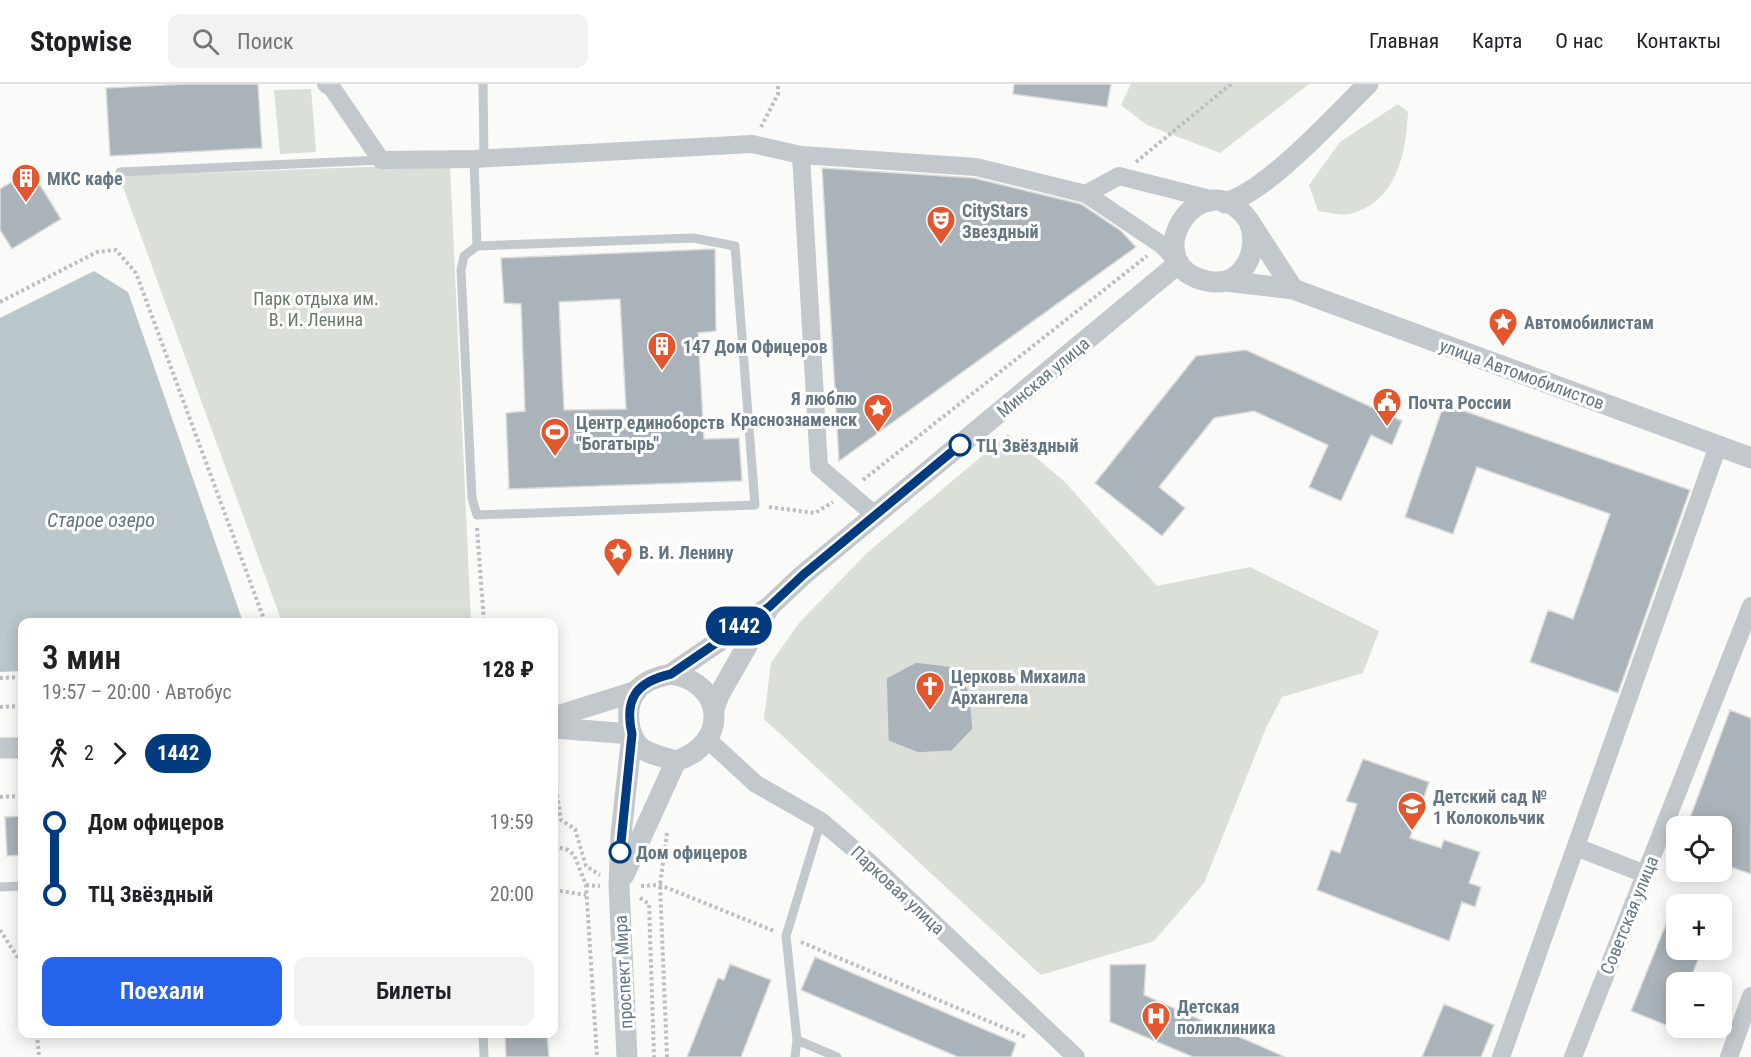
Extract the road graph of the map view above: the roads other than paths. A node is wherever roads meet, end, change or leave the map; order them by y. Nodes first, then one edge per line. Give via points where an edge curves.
1 (326, 84) edge
2 (483, 84) edge
3 (1368, 84) edge
4 (801, 155) junction
5 (479, 158) junction
6 (381, 160) junction
7 (120, 172) dead end
8 (1274, 173) junction
9 (1086, 194) junction
10 (1223, 202) junction
11 (1247, 218) junction
12 (477, 246) junction
13 (1179, 263) junction
14 (1225, 281) junction
15 (1293, 289) junction
16 (1718, 446) junction
17 (1751, 458) edge
18 (876, 516) junction
19 (1751, 606) edge
20 (769, 607) junction
21 (671, 674) junction
22 (637, 691) junction
23 (714, 709) junction
24 (558, 716) edge
25 (558, 728) edge
26 (632, 734) junction
27 (707, 739) junction
28 (0, 748) edge
29 (18, 748) edge
30 (676, 761) junction
31 (821, 821) junction
32 (1576, 847) junction
33 (1645, 874) junction
34 (18, 886) edge
35 (619, 886) junction
36 (0, 887) edge
37 (1751, 996) edge
38 (483, 1038) edge
39 (797, 1040) junction
40 (484, 1057) edge
41 (627, 1057) edge
42 (795, 1057) edge
43 (837, 1057) edge
44 (1076, 1057) edge
45 (1501, 1057) edge
46 (1572, 1057) edge
47 (1729, 1057) edge

1 - 6 street
2 - 5 lane
3 - 8 street
4 - 5 street via 752,144
4 - 9 street via 976,167
4 - 18 street via 819,467
5 - 6 street
5 - 12 lane
6 - 7 lane
8 - 10 street via 1242,196
8 - 11 street
9 - 10 street via 1119,176
9 - 13 street via 1162,245
10 - 11 street
10 - 13 street via 1195,206 1184,214 1174,238
11 - 14 street via 1254,241 1249,262
11 - 15 street
12 - 12 lane via 464,256 461,270 472,498 477,515 755,505 735,246 693,238
13 - 14 street via 1199,280
13 - 18 street, Минская улица
14 - 15 street, улица Автомобилистов
15 - 16 street, улица Автомобилистов
16 - 17 street, улица Автомобилистов
16 - 32 street
18 - 20 street, Минская улица
19 - 33 street, Советская улица
20 - 21 street, Минская улица
20 - 23 street, Минская улица
21 - 22 street via 652,678
21 - 23 street via 694,680 705,690
22 - 24 street
22 - 26 street via 628,718
23 - 27 street via 712,731
25 - 26 street
26 - 30 street via 644,750
26 - 35 street, проспект Мира
27 - 30 street via 701,748
27 - 31 street, Парковая улица via 756,784
28 - 29 street
30 - 35 street, проспект Мира
31 - 39 lane via 786,936
31 - 44 street, Парковая улица
32 - 33 street
32 - 45 street
33 - 46 street, Советская улица
34 - 36 lane
35 - 41 street, проспект Мира
37 - 47 street
38 - 40 lane
39 - 42 lane
39 - 43 lane

